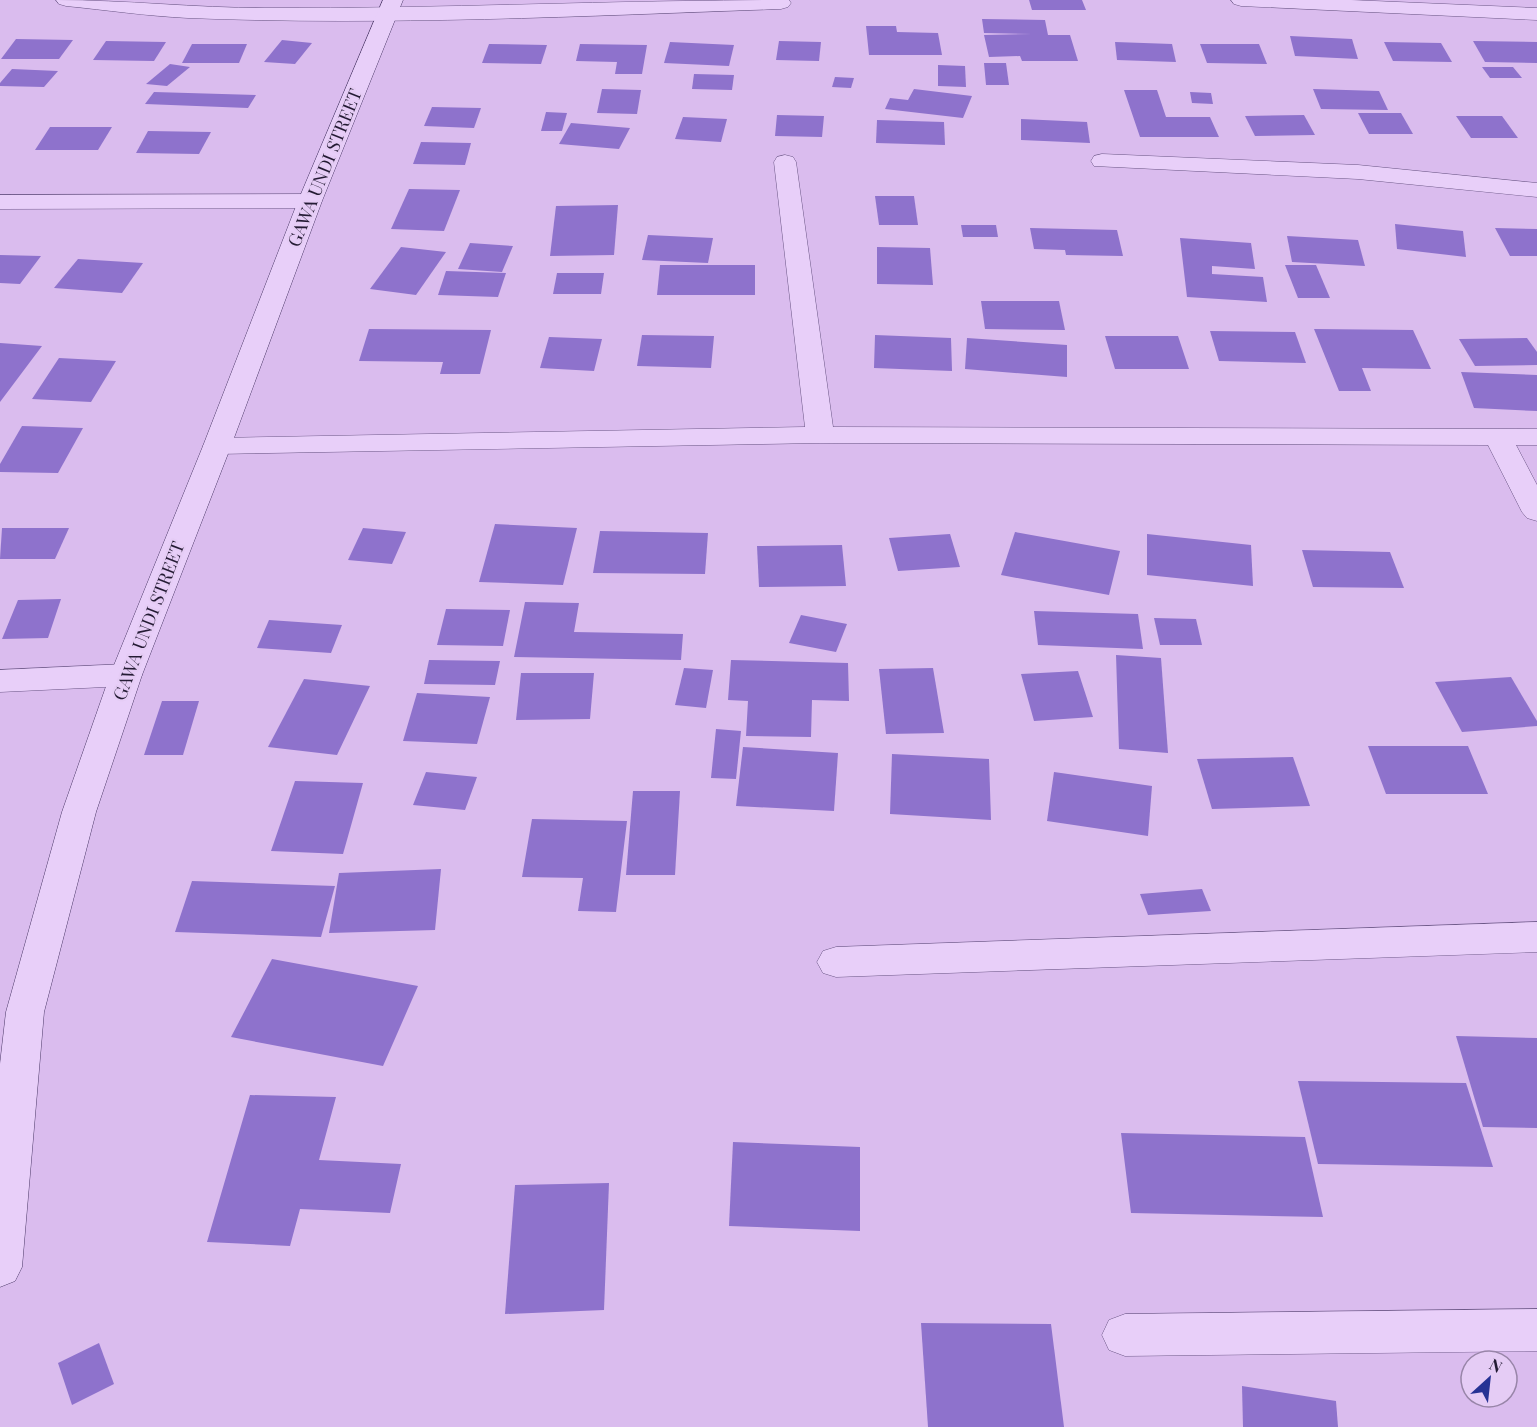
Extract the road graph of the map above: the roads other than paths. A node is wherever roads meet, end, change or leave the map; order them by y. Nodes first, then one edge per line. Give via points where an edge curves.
1 (66, 0) edge
2 (1241, 0) edge
3 (781, 3) dead end
4 (391, 7) edge
5 (1537, 14) edge
6 (1102, 161) dead end
7 (785, 162) dead end
8 (1537, 190) edge
9 (310, 201) junction
10 (0, 202) edge
11 (820, 435) junction
12 (1537, 437) edge
13 (1498, 438) junction
14 (218, 446) junction
15 (1537, 512) edge
16 (126, 675) junction
17 (0, 681) edge
18 (1537, 937) edge
19 (836, 962) dead end
20 (8, 1110) edge
21 (0, 1267) edge
22 (1537, 1330) edge
23 (1125, 1335) dead end

1 - 4 street via 223,14
2 - 5 street
3 - 4 street via 543,12
4 - 9 street, GAWA UNDI STREET
6 - 8 street via 1358,172
7 - 11 street
9 - 10 street
9 - 14 street, GAWA UNDI STREET
11 - 13 street
11 - 14 street
12 - 13 street
13 - 15 street
14 - 16 street, GAWA UNDI STREET
16 - 17 street
16 - 20 street, GAWA UNDI STREET via 79,812 25,1012
18 - 19 street
20 - 21 street, GAWA UNDI STREET
22 - 23 street

